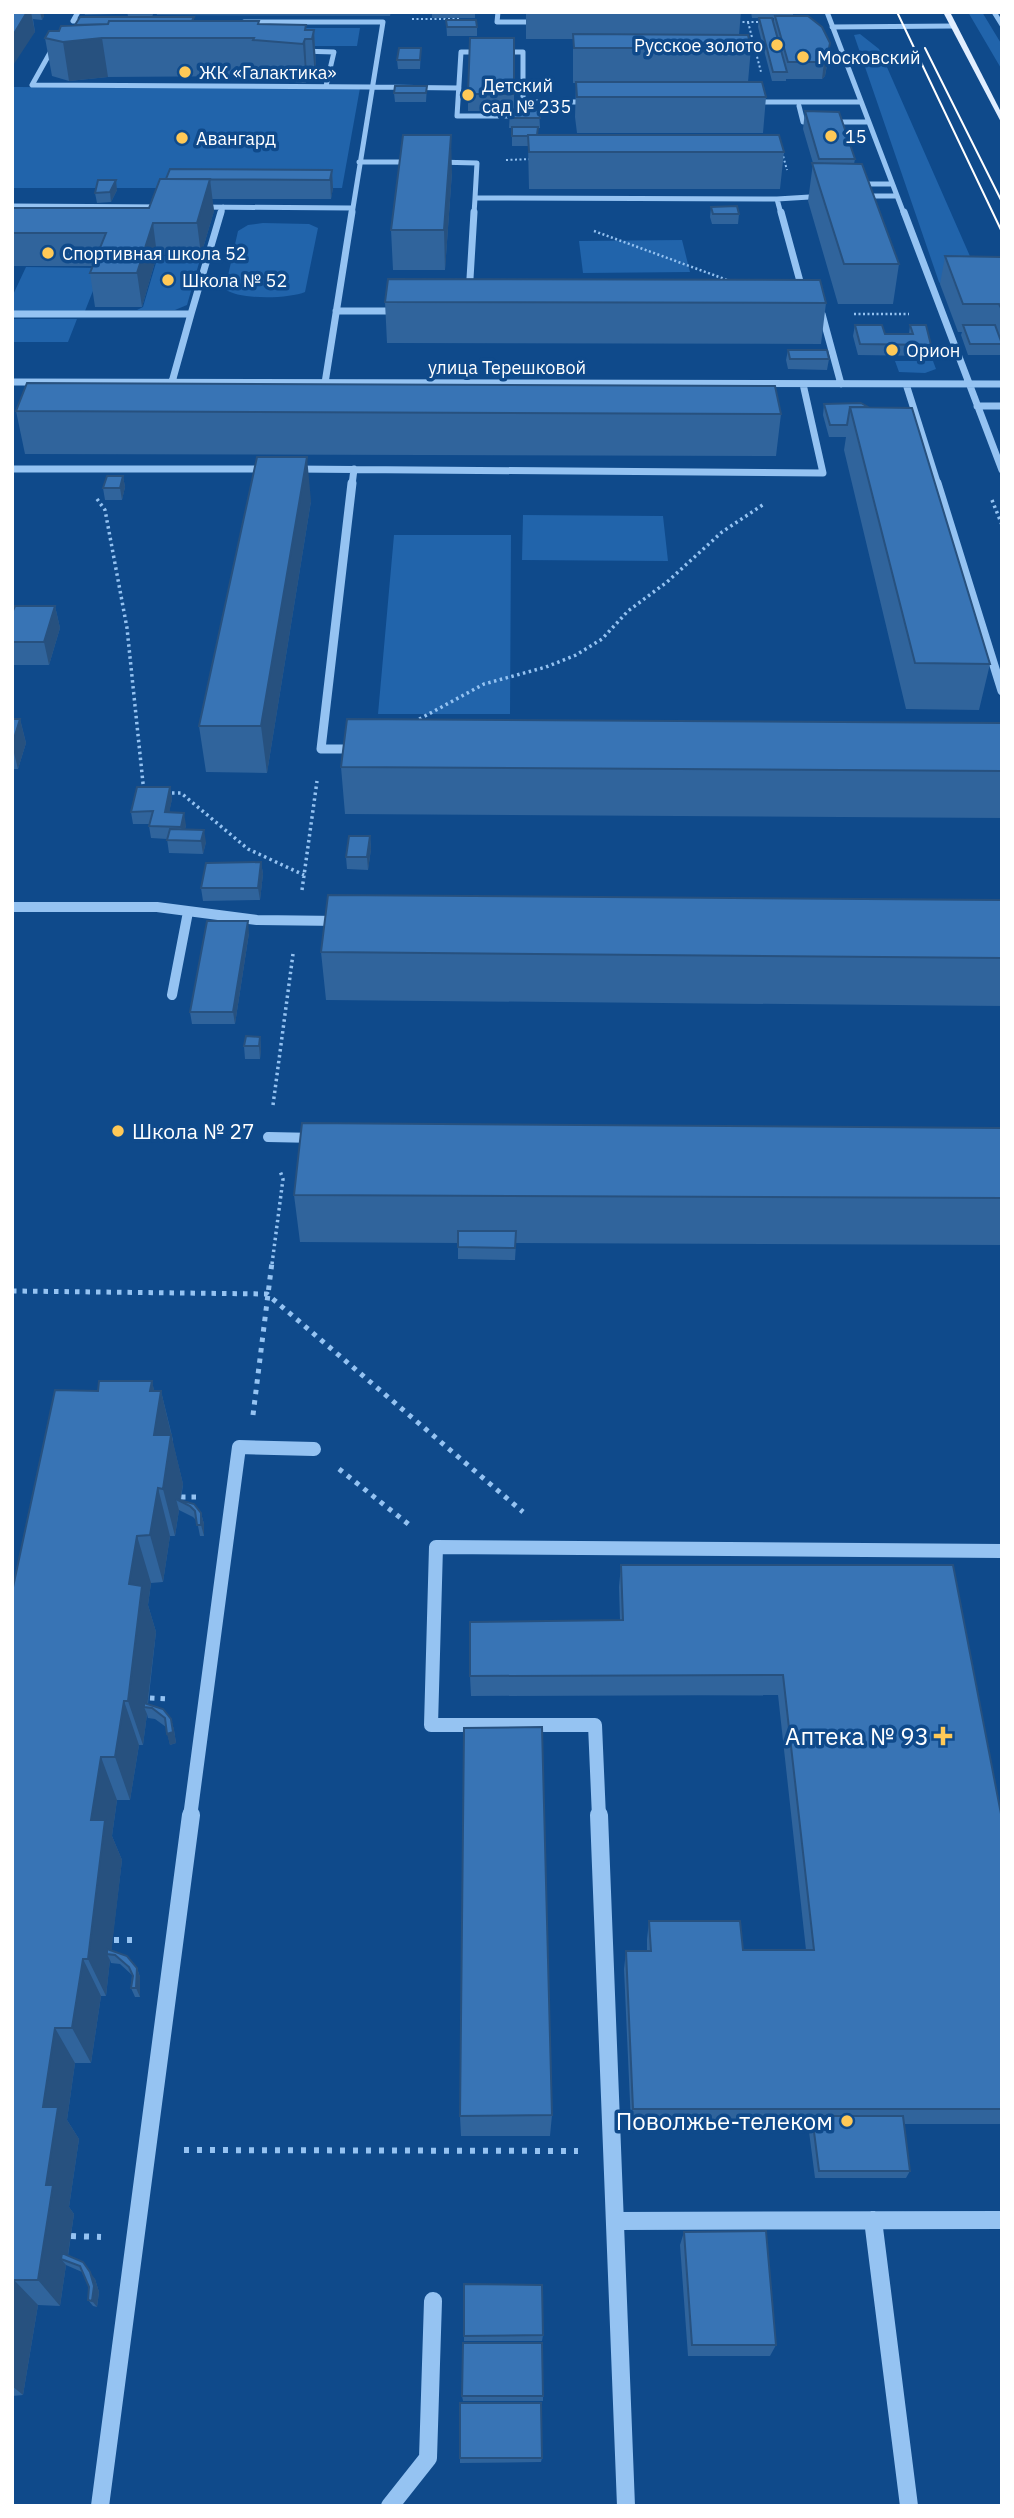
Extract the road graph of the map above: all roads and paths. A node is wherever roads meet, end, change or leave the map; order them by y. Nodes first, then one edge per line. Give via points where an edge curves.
1 (78, 12) edge
2 (498, 12) edge
3 (827, 12) edge
4 (946, 12) edge
5 (994, 12) edge
6 (498, 20) junction
7 (100, 21) edge
8 (234, 22) edge
9 (383, 22) junction
10 (544, 22) dead end
11 (733, 22) dead end
12 (748, 22) junction
13 (772, 22) edge
14 (1002, 25) edge
15 (953, 26) junction
16 (833, 28) junction
17 (63, 30) edge
18 (821, 30) edge
19 (51, 51) junction
20 (64, 51) edge
21 (293, 51) edge
22 (326, 86) junction
23 (371, 88) junction
24 (459, 88) junction
25 (335, 91) dead end
26 (523, 102) junction
27 (596, 102) edge
28 (743, 102) edge
29 (769, 102) junction
30 (860, 102) junction
31 (799, 106) dead end
32 (1002, 121) edge
33 (867, 122) junction
34 (543, 158) edge
35 (359, 162) junction
36 (477, 163) junction
37 (842, 184) edge
38 (891, 184) junction
39 (834, 195) edge
40 (793, 196) junction
41 (846, 196) edge
42 (895, 196) junction
43 (475, 198) junction
44 (777, 199) junction
45 (12, 206) edge
46 (170, 207) edge
47 (184, 207) edge
48 (223, 207) junction
49 (351, 208) junction
50 (585, 228) dead end
51 (740, 285) edge
52 (469, 299) edge
53 (805, 301) edge
54 (336, 311) junction
55 (415, 312) edge
56 (809, 313) edge
57 (12, 314) edge
58 (191, 314) junction
59 (822, 314) junction
60 (911, 314) dead end
61 (172, 382) junction
62 (325, 383) junction
63 (803, 384) junction
64 (841, 384) junction
65 (906, 384) junction
66 (968, 384) junction
67 (1002, 384) edge
68 (13, 385) edge
69 (977, 406) junction
70 (1002, 406) edge
71 (12, 469) edge
72 (73, 469) junction
73 (355, 469) junction
74 (1002, 470) edge
75 (823, 472) junction
76 (992, 499) dead end
77 (1002, 525) edge
78 (1002, 691) edge
79 (321, 748) junction
80 (365, 748) joint
81 (304, 875) junction
82 (12, 907) edge
83 (188, 912) junction
84 (297, 920) junction
85 (347, 921) edge
86 (173, 995) dead end
87 (268, 1137) junction
88 (334, 1139) edge
89 (12, 1291) edge
90 (267, 1294) junction
91 (249, 1448) junction
92 (314, 1449) joint
93 (436, 1546) junction
94 (565, 1547) junction
95 (1002, 1550) edge
96 (146, 2150) junction
97 (614, 2152) junction
98 (873, 2220) junction
99 (1002, 2220) edge
100 (616, 2221) junction
101 (433, 2301) dead end
102 (100, 2506) edge
103 (390, 2506) edge
104 (626, 2506) edge
105 (909, 2506) edge

1 - 7 street via 73,21
2 - 6 street
3 - 16 street
4 - 15 main road
5 - 14 street
6 - 9 path
6 - 10 street
8 - 9 street
9 - 23 street
11 - 12 path
12 - 13 path
12 - 29 path
15 - 16 street
15 - 32 main road
16 - 18 street
16 - 30 street
17 - 19 street
19 - 20 street
19 - 22 street via 32,85
21 - 22 street via 334,51
22 - 23 street
23 - 24 street
23 - 25 street
23 - 35 street
24 - 26 lane via 457,116 523,116
24 - 26 lane via 461,52 523,52
26 - 27 lane
28 - 29 lane
29 - 30 lane
29 - 40 path
30 - 33 street
31 - 33 street via 803,122
33 - 38 street
34 - 36 path
35 - 36 street
35 - 49 street
36 - 43 street
37 - 38 street
38 - 42 street
39 - 40 street
40 - 44 street
41 - 42 street
42 - 66 street
43 - 44 street
43 - 52 street
44 - 53 street
45 - 46 street
47 - 48 street
48 - 49 street
48 - 58 street
49 - 54 street
50 - 51 path
54 - 55 street
54 - 62 street
56 - 59 street
57 - 58 street
58 - 61 street
59 - 60 path
59 - 64 street
61 - 62 street, улица Терешковой
61 - 68 street, улица Терешковой
62 - 63 street, улица Терешковой
63 - 64 street, улица Терешковой
63 - 75 street
64 - 65 street, улица Терешковой
65 - 66 street, улица Терешковой
65 - 78 street
66 - 67 street, улица Терешковой
66 - 69 street
69 - 70 street
69 - 74 street
71 - 72 lane
72 - 73 lane
72 - 81 path via 105,510 127,628 144,793 181,793 248,849
73 - 75 lane
73 - 79 street
75 - 80 path via 722,532 628,611 602,639 576,655 484,684
76 - 77 path
79 - 80 street
79 - 81 path
81 - 84 path
82 - 83 street via 157,907
83 - 84 street
83 - 86 street
84 - 85 street
84 - 87 path
87 - 88 street
87 - 90 path via 283,1179
89 - 90 path
90 - 91 path
90 - 94 path
91 - 92 street
91 - 96 street via 239,1447
92 - 93 path
93 - 94 lane
93 - 97 street via 431,1725 594,1724
94 - 95 lane
96 - 97 path
96 - 102 street
97 - 100 street
98 - 99 street
98 - 100 street
98 - 105 street
100 - 104 street
101 - 103 lane via 428,2458

